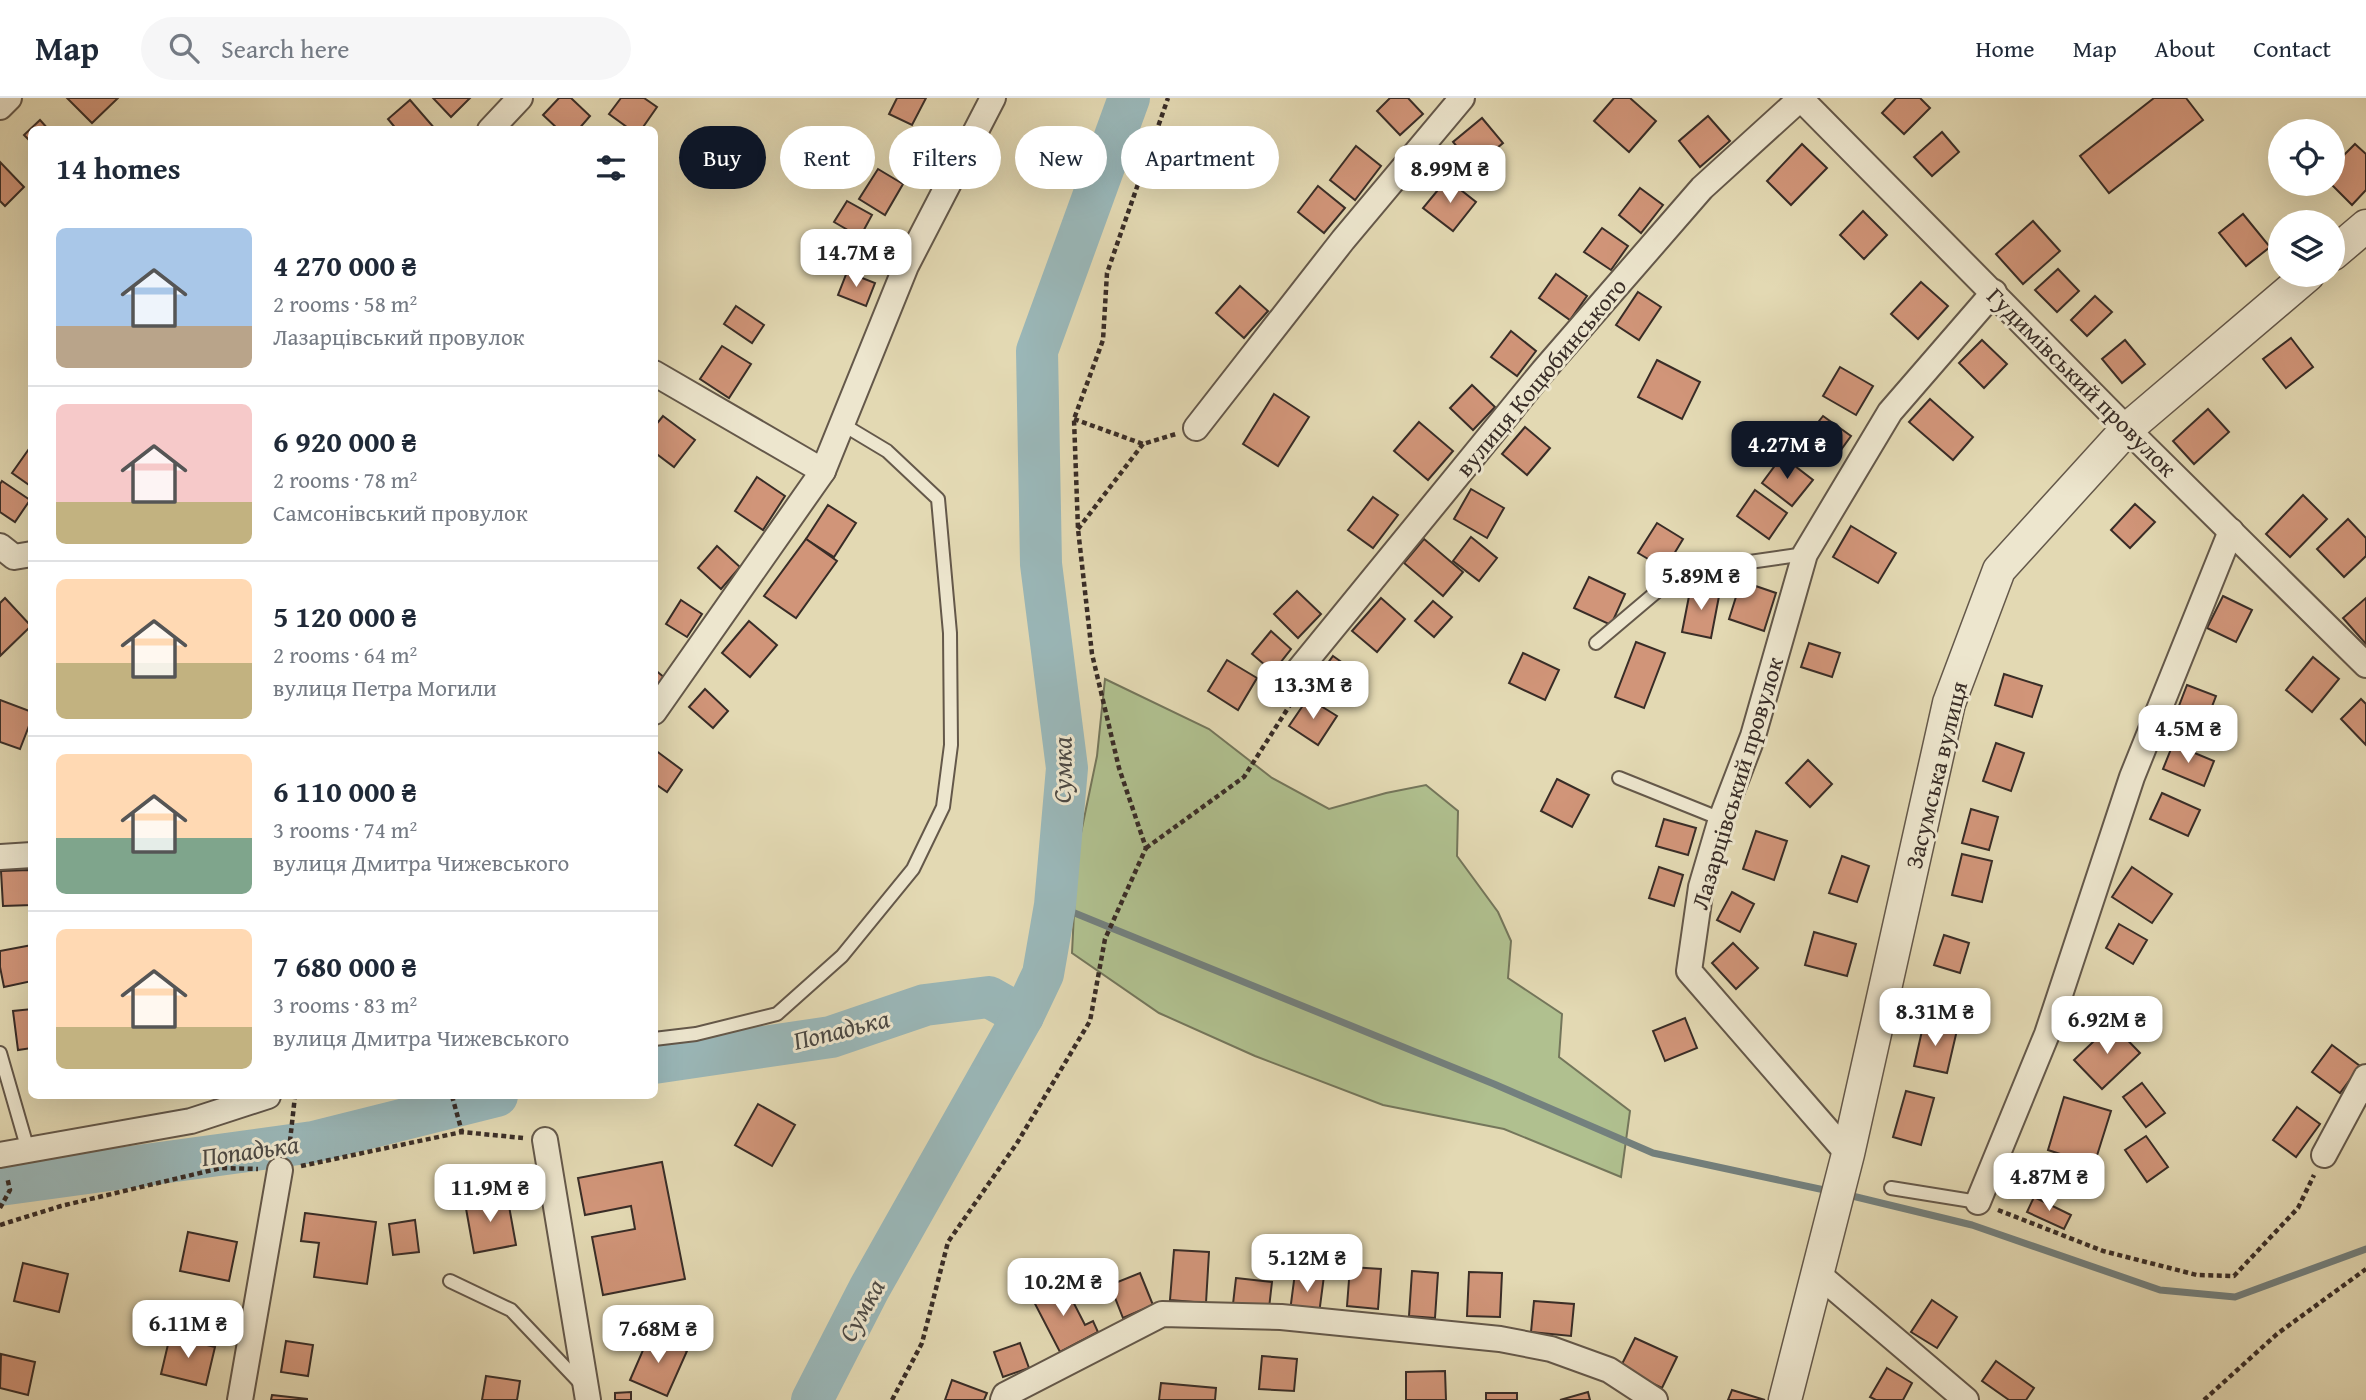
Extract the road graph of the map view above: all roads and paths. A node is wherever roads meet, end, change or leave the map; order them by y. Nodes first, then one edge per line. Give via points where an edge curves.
1 (9, 98) edge
2 (520, 98) edge
3 (993, 98) edge
4 (1168, 98) edge
5 (1462, 98) edge
6 (1800, 98) edge
7 (0, 107) edge
8 (494, 126) edge
9 (2366, 226) edge
10 (2345, 244) edge
11 (2294, 287) edge
12 (1994, 292) junction
13 (658, 377) edge
14 (1074, 419) junction
15 (842, 424) junction
16 (1196, 428) joint
17 (2127, 429) junction
18 (1143, 444) junction
19 (823, 471) junction
20 (1078, 529) junction
21 (2231, 531) junction
22 (0, 546) edge
23 (28, 554) edge
24 (1805, 554) junction
25 (1596, 643) dead end
26 (2366, 665) edge
27 (1297, 672) joint
28 (658, 706) edge
29 (1619, 778) dead end
30 (1721, 819) junction
31 (1146, 848) junction
32 (28, 855) edge
33 (0, 857) edge
34 (658, 1039) edge
35 (0, 1054) edge
36 (2366, 1077) edge
37 (259, 1099) edge
38 (295, 1099) edge
39 (453, 1099) edge
40 (461, 1132) dead end
41 (545, 1140) dead end
42 (28, 1150) junction
43 (0, 1155) edge
44 (2324, 1155) joint
45 (284, 1162) joint
46 (1845, 1164) junction
47 (1891, 1188) dead end
48 (10, 1189) dead end
49 (1978, 1202) junction
50 (0, 1208) edge
51 (2366, 1269) edge
52 (1818, 1274) junction
53 (450, 1281) dead end
54 (588, 1395) edge
55 (240, 1400) edge
56 (892, 1400) edge
57 (1003, 1400) edge
58 (1655, 1400) edge
59 (1785, 1400) edge
60 (1966, 1400) edge
61 (2203, 1400) edge

1 - 7 street
2 - 8 street
3 - 15 street via 906,266
4 - 14 path via 1107,273 1103,340
5 - 16 street via 1343,240
6 - 12 street, Гудимівський провулок
6 - 27 street, вулиця Коцюбинського via 1693,198 1543,371
9 - 10 street
11 - 17 street, Засумська вулиця
12 - 17 street, Гудимівський провулок
12 - 24 street, Лазарцівський провулок via 1890,412
13 - 19 street
14 - 18 path
14 - 20 path
15 - 19 street
15 - 34 lane via 887,451 938,499 950,633 951,746 943,807 913,869 842,957 777,1014
16 - 18 path
17 - 21 street, Гудимівський провулок
17 - 46 street, Засумська вулиця via 1999,570 1949,703
18 - 20 path
19 - 28 street
20 - 31 path via 1092,654 1119,768
21 - 26 street, Гудимівський провулок
21 - 49 street via 2132,777 2047,1034
22 - 23 street via 14,556
24 - 25 lane via 1680,572
24 - 30 street, Лазарцівський провулок via 1753,736
27 - 31 path via 1290,705 1244,777
29 - 30 lane
30 - 46 street, Лазарцівський провулок via 1701,887 1689,971
31 - 56 path via 1105,939 1090,1021 1017,1143 948,1242 922,1343
32 - 33 street
35 - 42 lane
36 - 44 street
37 - 42 street via 191,1121
38 - 45 path
39 - 40 path
41 - 54 street
42 - 43 street
44 - 49 path via 2298,1208 2234,1276 2197,1275 2103,1251
45 - 55 street
46 - 52 street, Засумська вулиця
47 - 49 lane
48 - 50 path
51 - 61 path via 2277,1334
52 - 59 street, Засумська вулиця
52 - 60 street
53 - 54 lane via 510,1310
57 - 58 street via 1162,1314 1281,1317 1500,1339 1551,1349 1609,1370

